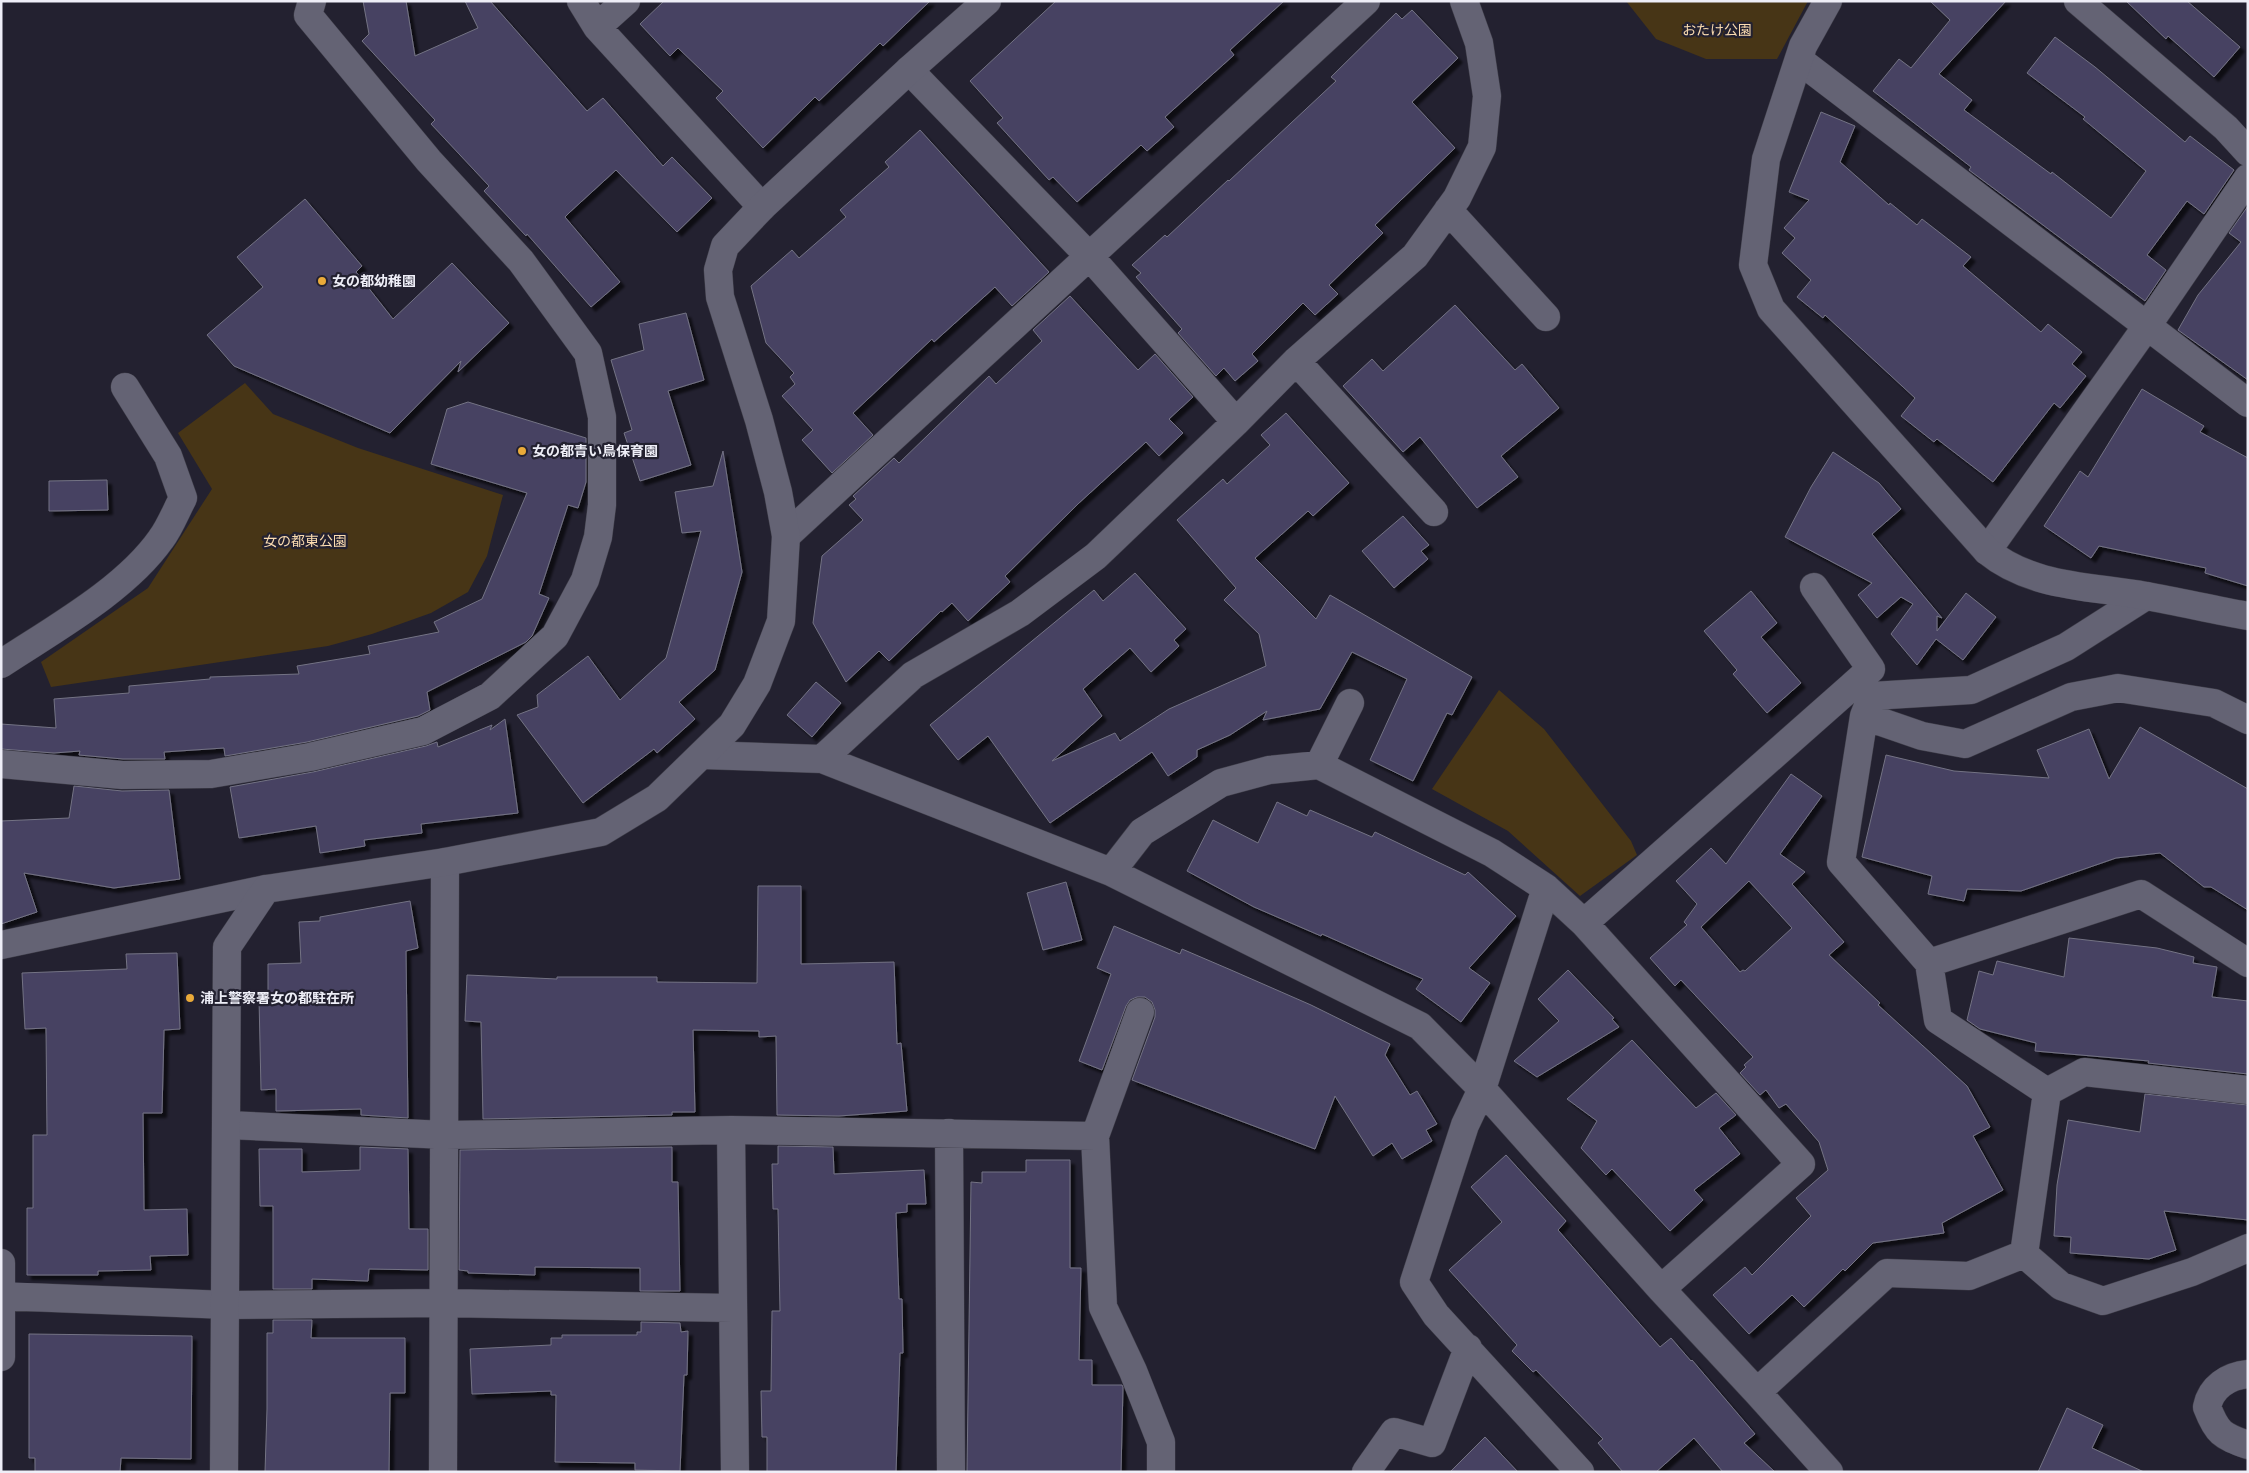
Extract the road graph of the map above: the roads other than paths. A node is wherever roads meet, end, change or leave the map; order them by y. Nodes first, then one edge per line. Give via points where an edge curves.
1 (312, 1) edge
2 (581, 1) edge
3 (626, 1) edge
4 (987, 1) edge
5 (1366, 1) edge
6 (1464, 1) edge
7 (1828, 1) edge
8 (2083, 3) edge
9 (597, 27) junction
10 (1799, 60) junction
11 (909, 70) junction
12 (2248, 152) edge
13 (2248, 178) edge
14 (762, 207) junction
15 (1448, 210) junction
16 (1090, 257) junction
17 (1546, 317) dead end
18 (2147, 326) junction
19 (1296, 361) junction
20 (125, 387) dead end
21 (2248, 403) edge
22 (1236, 422) junction
23 (1434, 512) dead end
24 (786, 536) junction
25 (1987, 551) junction
26 (1814, 587) dead end
27 (2146, 596) junction
28 (2248, 616) edge
29 (1, 664) edge
30 (1863, 700) junction
31 (1350, 704) dead end
32 (2248, 720) edge
33 (702, 755) junction
34 (822, 759) junction
35 (1, 764) edge
36 (1319, 765) junction
37 (445, 862) junction
38 (1111, 872) junction
39 (1546, 888) junction
40 (266, 889) junction
41 (1584, 923) junction
42 (1, 945) edge
43 (2248, 962) edge
44 (1929, 963) junction
45 (1140, 1012) dead end
46 (1482, 1089) junction
47 (2248, 1090) edge
48 (2047, 1092) junction
49 (227, 1125) junction
50 (731, 1130) junction
51 (949, 1133) junction
52 (446, 1135) junction
53 (1095, 1136) junction
54 (2248, 1248) edge
55 (2024, 1254) junction
56 (1, 1263) edge
57 (1661, 1289) junction
58 (2, 1296) edge
59 (443, 1303) junction
60 (226, 1305) junction
61 (732, 1308) junction
62 (1468, 1348) junction
63 (1, 1357) edge
64 (2248, 1374) edge
65 (1757, 1392) junction
66 (2248, 1445) edge
67 (224, 1472) edge
68 (443, 1472) edge
69 (735, 1472) edge
70 (951, 1472) edge
71 (1161, 1472) edge
72 (1366, 1472) edge
73 (1580, 1472) edge
74 (1829, 1472) edge

1 - 35 street via 308,15 429,161 521,261 588,353 602,417 602,504 598,536 584,580 555,636 490,696 423,731 211,774 122,775
2 - 9 street
3 - 9 street
4 - 11 street
5 - 16 street
6 - 15 street via 1479,43 1487,96 1482,147
7 - 10 street via 1803,46
8 - 12 street via 2226,128
9 - 14 street
10 - 18 street
10 - 25 street via 1766,159 1753,264 1771,309
11 - 14 street
11 - 16 street
13 - 18 street
14 - 24 street via 725,246 718,270 720,297 759,420
15 - 17 street
15 - 19 street via 1415,256
16 - 22 street
16 - 24 street
18 - 21 street
18 - 25 street
19 - 22 street
19 - 23 street
20 - 29 street via 168,456 182,498 162,538 130,576
22 - 34 street via 1096,556 1020,613 913,675
24 - 33 street via 781,620 757,684 732,725
25 - 27 street via 2002,563 2042,580
26 - 30 street via 1871,669
27 - 28 street
27 - 30 street via 2066,648 1971,690
30 - 32 street via 1922,736 1965,744 2071,696 2118,688 2214,703
30 - 41 street
30 - 44 street via 1841,862
31 - 36 street
33 - 34 street
33 - 37 street via 657,798 601,832
34 - 38 street
36 - 38 street via 1269,770 1221,783 1142,832
36 - 39 street via 1492,852
37 - 40 street
37 - 52 street
38 - 46 street via 1420,1026
39 - 41 street
39 - 46 street
40 - 42 street
40 - 49 street via 227,946
41 - 57 street via 1801,1164
43 - 44 street via 2141,894
44 - 48 street via 1938,1020
45 - 53 street
46 - 57 street
46 - 62 street via 1465,1125 1414,1282 1436,1315
47 - 48 street via 2084,1072
48 - 55 street
49 - 52 street
49 - 60 street
50 - 51 street
50 - 52 street
50 - 61 street
51 - 53 street
51 - 70 street
52 - 59 street
53 - 71 street via 1103,1306 1161,1442
54 - 55 street via 2192,1272 2103,1301 2061,1286
55 - 65 street via 1969,1276 1887,1273
56 - 58 street
57 - 65 street
58 - 60 street
58 - 63 street
59 - 60 street
59 - 61 street
59 - 68 street
60 - 67 street
61 - 69 street
62 - 72 street via 1432,1443 1394,1432
62 - 73 street
64 - 66 street via 2229,1378 2216,1389 2207,1407 2215,1426 2227,1437
65 - 74 street

